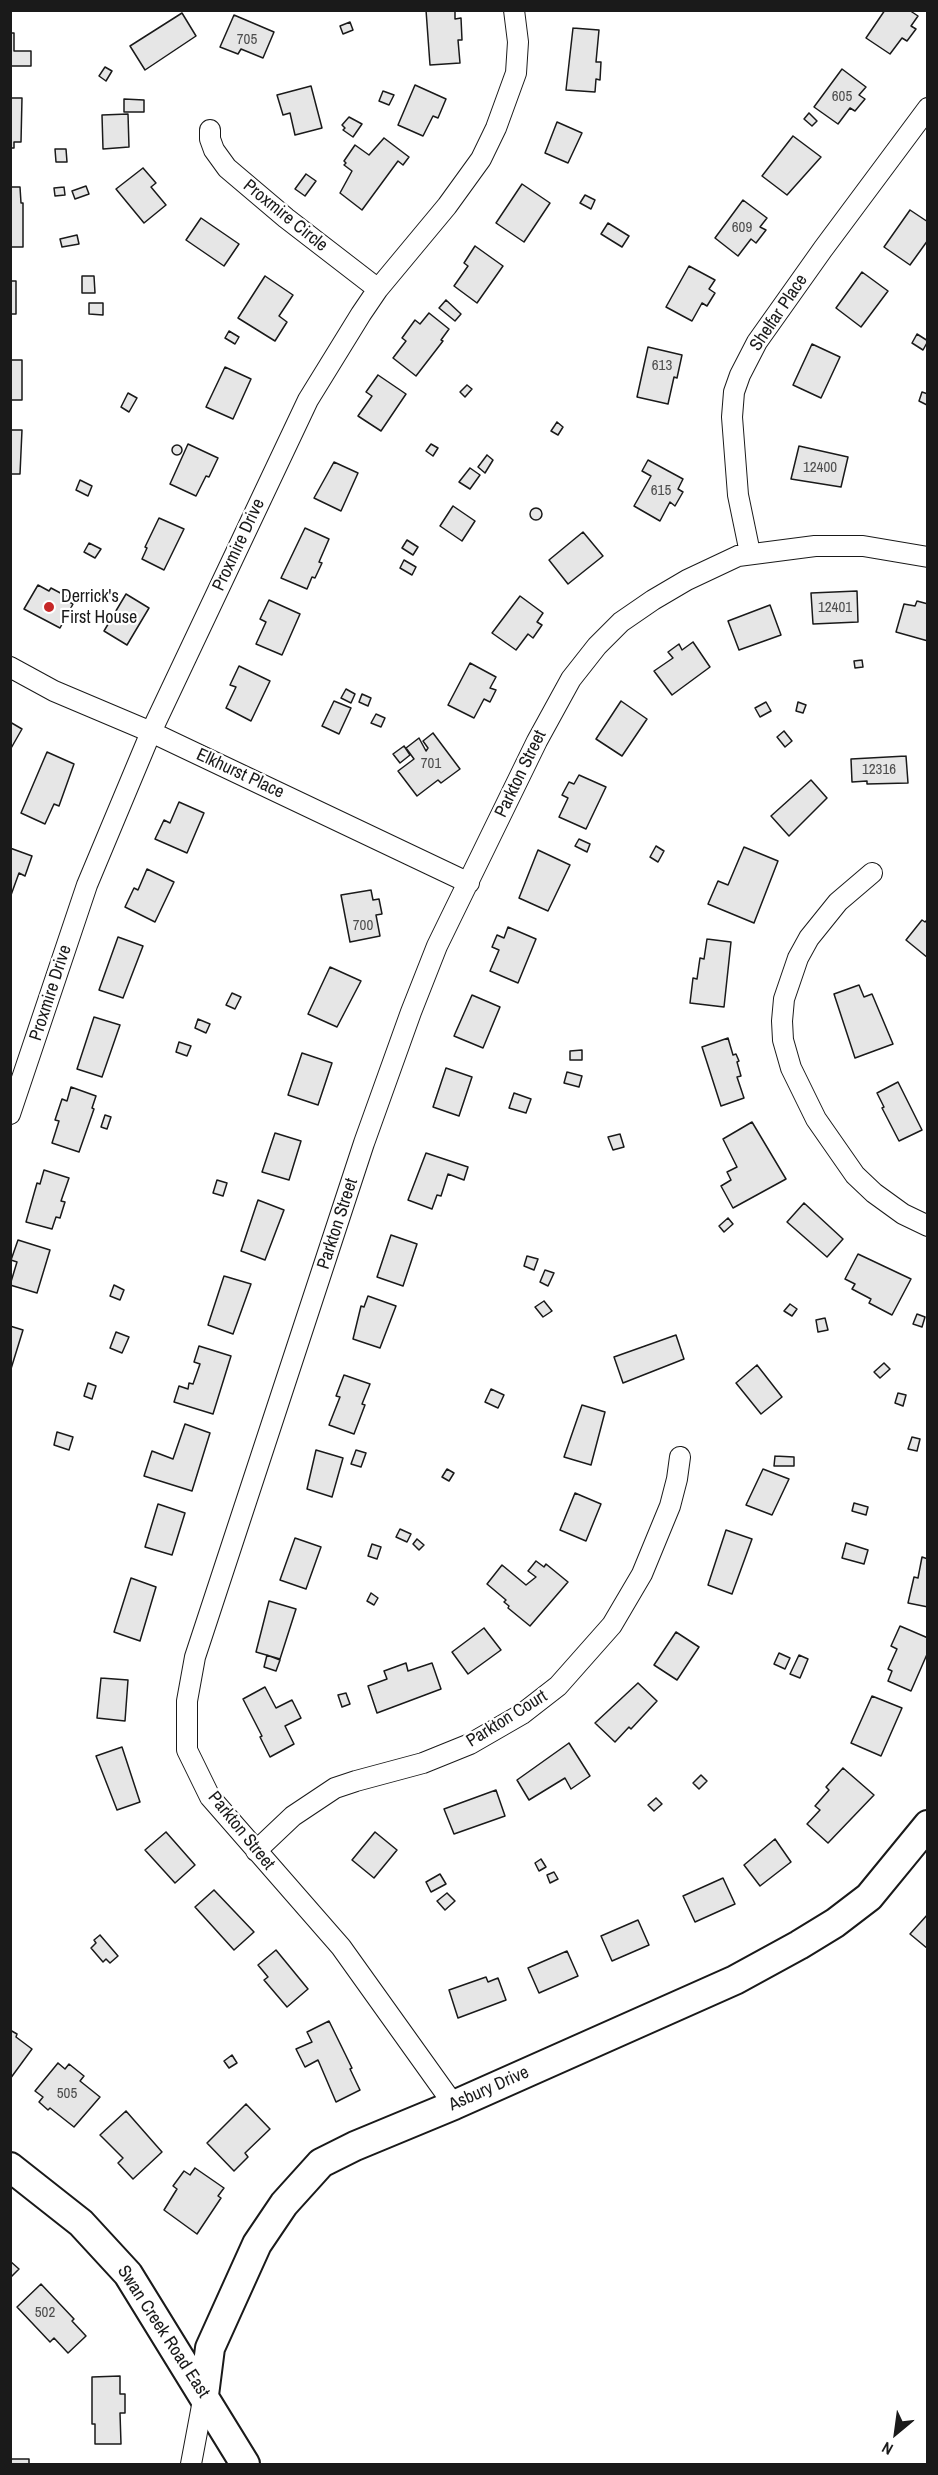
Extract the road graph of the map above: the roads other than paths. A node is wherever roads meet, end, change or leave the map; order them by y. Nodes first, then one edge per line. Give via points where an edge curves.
1 (514, 10) edge
2 (927, 108) edge
3 (210, 130) dead end
4 (378, 289) junction
5 (750, 553) junction
6 (927, 557) edge
7 (10, 668) edge
8 (151, 732) junction
9 (872, 873) dead end
10 (469, 883) junction
11 (10, 1114) edge
12 (927, 1226) edge
13 (680, 1457) dead end
14 (927, 1825) edge
15 (256, 1851) junction
16 (454, 2105) junction
17 (10, 2167) edge
18 (204, 2395) junction
19 (191, 2464) edge
20 (245, 2464) edge

1 - 4 street, Proxmire Drive via 516,72 481,159
2 - 5 street, Shelfar Place via 757,342 740,375 732,417 738,495
3 - 4 street, Proxmire Circle via 214,150 227,168
4 - 8 street, Proxmire Drive via 308,400
5 - 6 street, Parkton Street via 863,546
5 - 10 street, Parkton Street via 687,580 653,600 621,622 597,646 556,703
7 - 8 street, Elkhurst Place
8 - 10 street, Elkhurst Place
8 - 11 street, Proxmire Drive via 87,885
9 - 12 street via 838,902 798,958 784,999 783,1040 791,1068 816,1119 855,1175 903,1214
10 - 15 street, Parkton Street via 437,946 364,1143 195,1657 187,1701 187,1750 210,1797
13 - 15 street, Parkton Court via 670,1506 642,1574 612,1625 558,1686 522,1714 470,1744 423,1764 335,1788 293,1816
14 - 16 street, Asbury Drive via 869,1897 799,1945 735,1980
15 - 16 street, Parkton Street via 342,1947
16 - 18 street, Asbury Drive via 321,2163 284,2204 257,2244 210,2348
17 - 18 street, Swan Creek Road East via 81,2223 128,2274
18 - 19 street, Asbury Drive
18 - 20 street, Swan Creek Road East

